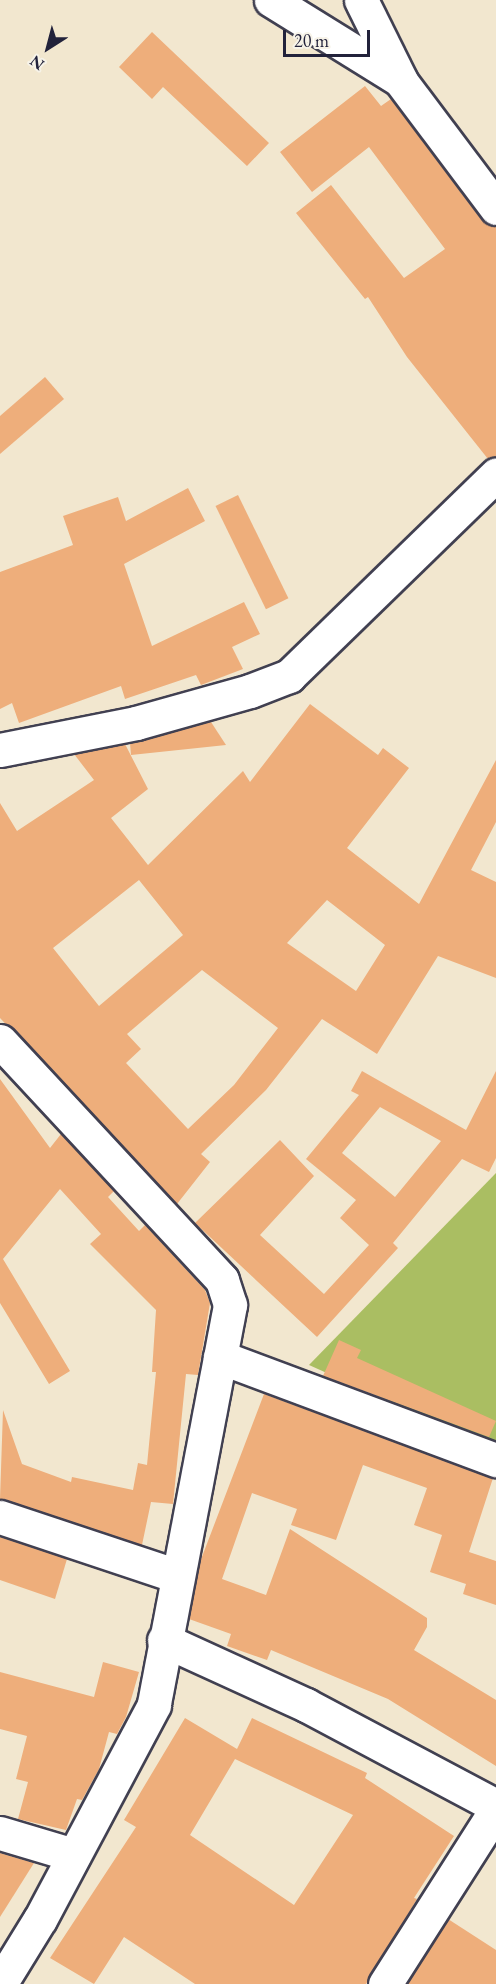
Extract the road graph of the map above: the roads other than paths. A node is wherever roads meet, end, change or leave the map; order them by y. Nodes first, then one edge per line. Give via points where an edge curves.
1 (271, 0) edge
2 (361, 0) edge
3 (400, 80) junction
4 (496, 208) edge
5 (496, 475) edge
6 (0, 750) edge
7 (0, 1041) edge
8 (220, 1357) junction
9 (496, 1460) edge
10 (0, 1517) edge
11 (177, 1575) junction
12 (164, 1640) junction
13 (496, 1808) edge
14 (0, 1833) edge
15 (74, 1855) junction
16 (0, 1984) edge
17 (385, 1984) edge

1 - 3 street
2 - 3 street
3 - 4 street
5 - 6 street via 289,676 136,723
7 - 8 street via 222,1280 230,1305
8 - 9 street
8 - 11 street
10 - 11 street
11 - 12 street
12 - 13 street via 306,1704
12 - 15 street via 154,1705
13 - 17 street
14 - 15 street
15 - 16 street

